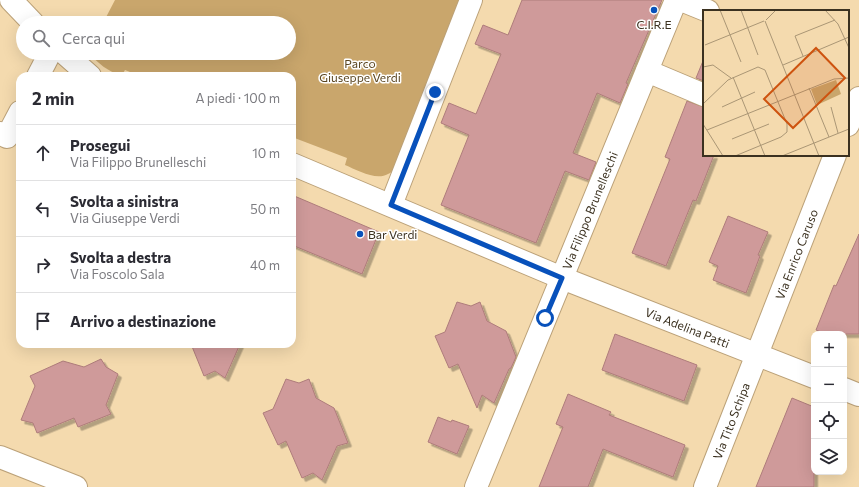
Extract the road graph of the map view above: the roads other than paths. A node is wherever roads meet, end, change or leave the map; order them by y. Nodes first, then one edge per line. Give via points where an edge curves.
1 (10, 0) edge
2 (471, 0) edge
3 (676, 0) edge
4 (682, 0) edge
5 (706, 10) edge
6 (26, 16) edge
7 (46, 60) edge
8 (72, 60) edge
9 (647, 71) junction
10 (40, 72) edge
11 (85, 72) edge
12 (703, 95) edge
13 (859, 98) edge
14 (16, 120) edge
15 (849, 123) edge
16 (0, 134) edge
17 (835, 156) edge
18 (296, 166) edge
19 (391, 205) junction
20 (562, 278) junction
21 (758, 355) junction
22 (811, 376) edge
23 (847, 390) edge
24 (859, 395) edge
25 (0, 457) edge
26 (76, 487) edge
27 (476, 487) edge
28 (706, 487) edge

1 - 6 street
2 - 19 street
3 - 9 street, Via Filippo Brunelleschi
4 - 5 street
7 - 10 street
8 - 11 street
9 - 12 street
9 - 20 street, Via Filippo Brunelleschi
13 - 15 street
14 - 16 street via 7,137
17 - 21 street, Via Enrico Caruso
18 - 19 street, Via Adelina Patti
19 - 20 street, Via Adelina Patti
20 - 21 street, Via Adelina Patti
20 - 27 street, Via Filippo Brunelleschi
21 - 22 street, Via Adelina Patti
21 - 28 street, Via Tito Schipa
23 - 24 street
25 - 26 street

